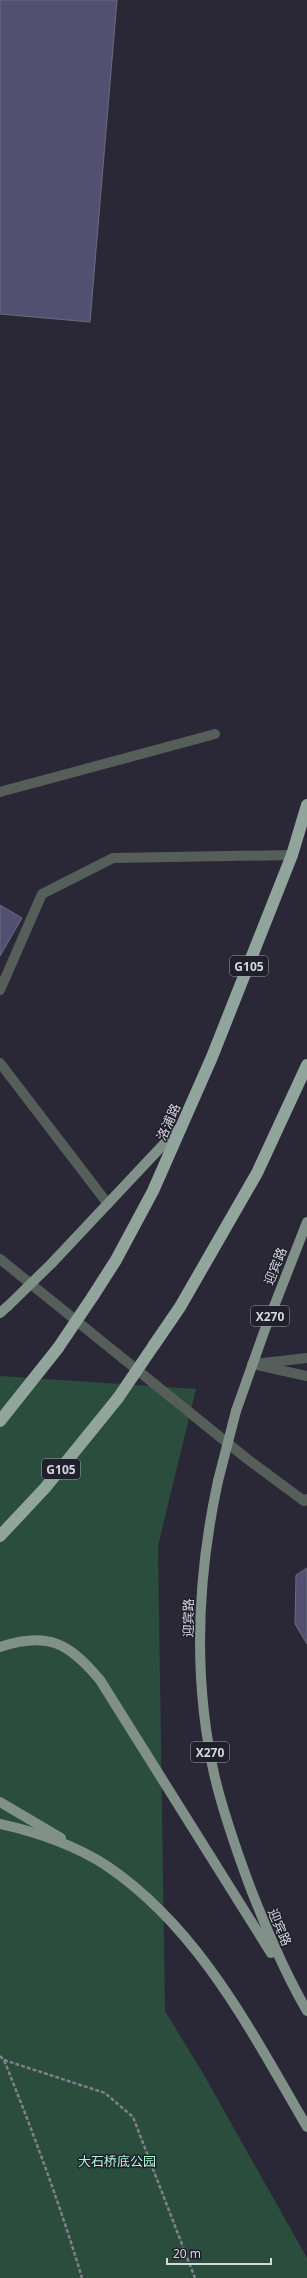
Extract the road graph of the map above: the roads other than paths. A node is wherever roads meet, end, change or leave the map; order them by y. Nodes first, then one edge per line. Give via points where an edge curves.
1 (215, 734) dead end
2 (0, 792) edge
3 (307, 805) edge
4 (292, 855) junction
5 (0, 990) edge
6 (0, 1063) edge
7 (307, 1065) edge
8 (182, 1125) junction
9 (108, 1204) junction
10 (307, 1222) edge
11 (0, 1259) edge
12 (4, 1310) edge
13 (307, 1358) edge
14 (252, 1364) junction
15 (307, 1376) edge
16 (0, 1421) edge
17 (307, 1500) edge
18 (0, 1536) edge
19 (0, 1647) edge
20 (0, 1802) edge
21 (0, 1824) edge
22 (106, 1865) junction
23 (306, 2009) edge
24 (307, 2127) edge

1 - 2 street
3 - 4 highway, 洛浦路 / G105
4 - 5 street via 113,858 42,894
4 - 8 highway, 洛浦路 / G105 via 237,999
6 - 9 street
7 - 18 highway, G105, bridge via 257,1173 184,1300 118,1398 45,1488
8 - 9 main road
8 - 16 highway, 洛浦路 / G105, bridge via 153,1191 116,1260 58,1348
9 - 12 main road, bridge
10 - 14 main road, 迎宾路 / X270
11 - 17 street via 246,1458 304,1501
13 - 14 street
14 - 15 street
14 - 23 main road, 迎宾路 / X270, bridge via 236,1411 218,1481 205,1552 201,1682 215,1778 240,1861 270,1938
19 - 23 main road via 26,1640 65,1646 93,1671
20 - 22 main road
21 - 22 main road via 58,1843
22 - 24 main road via 151,1900 198,1953 236,2007

